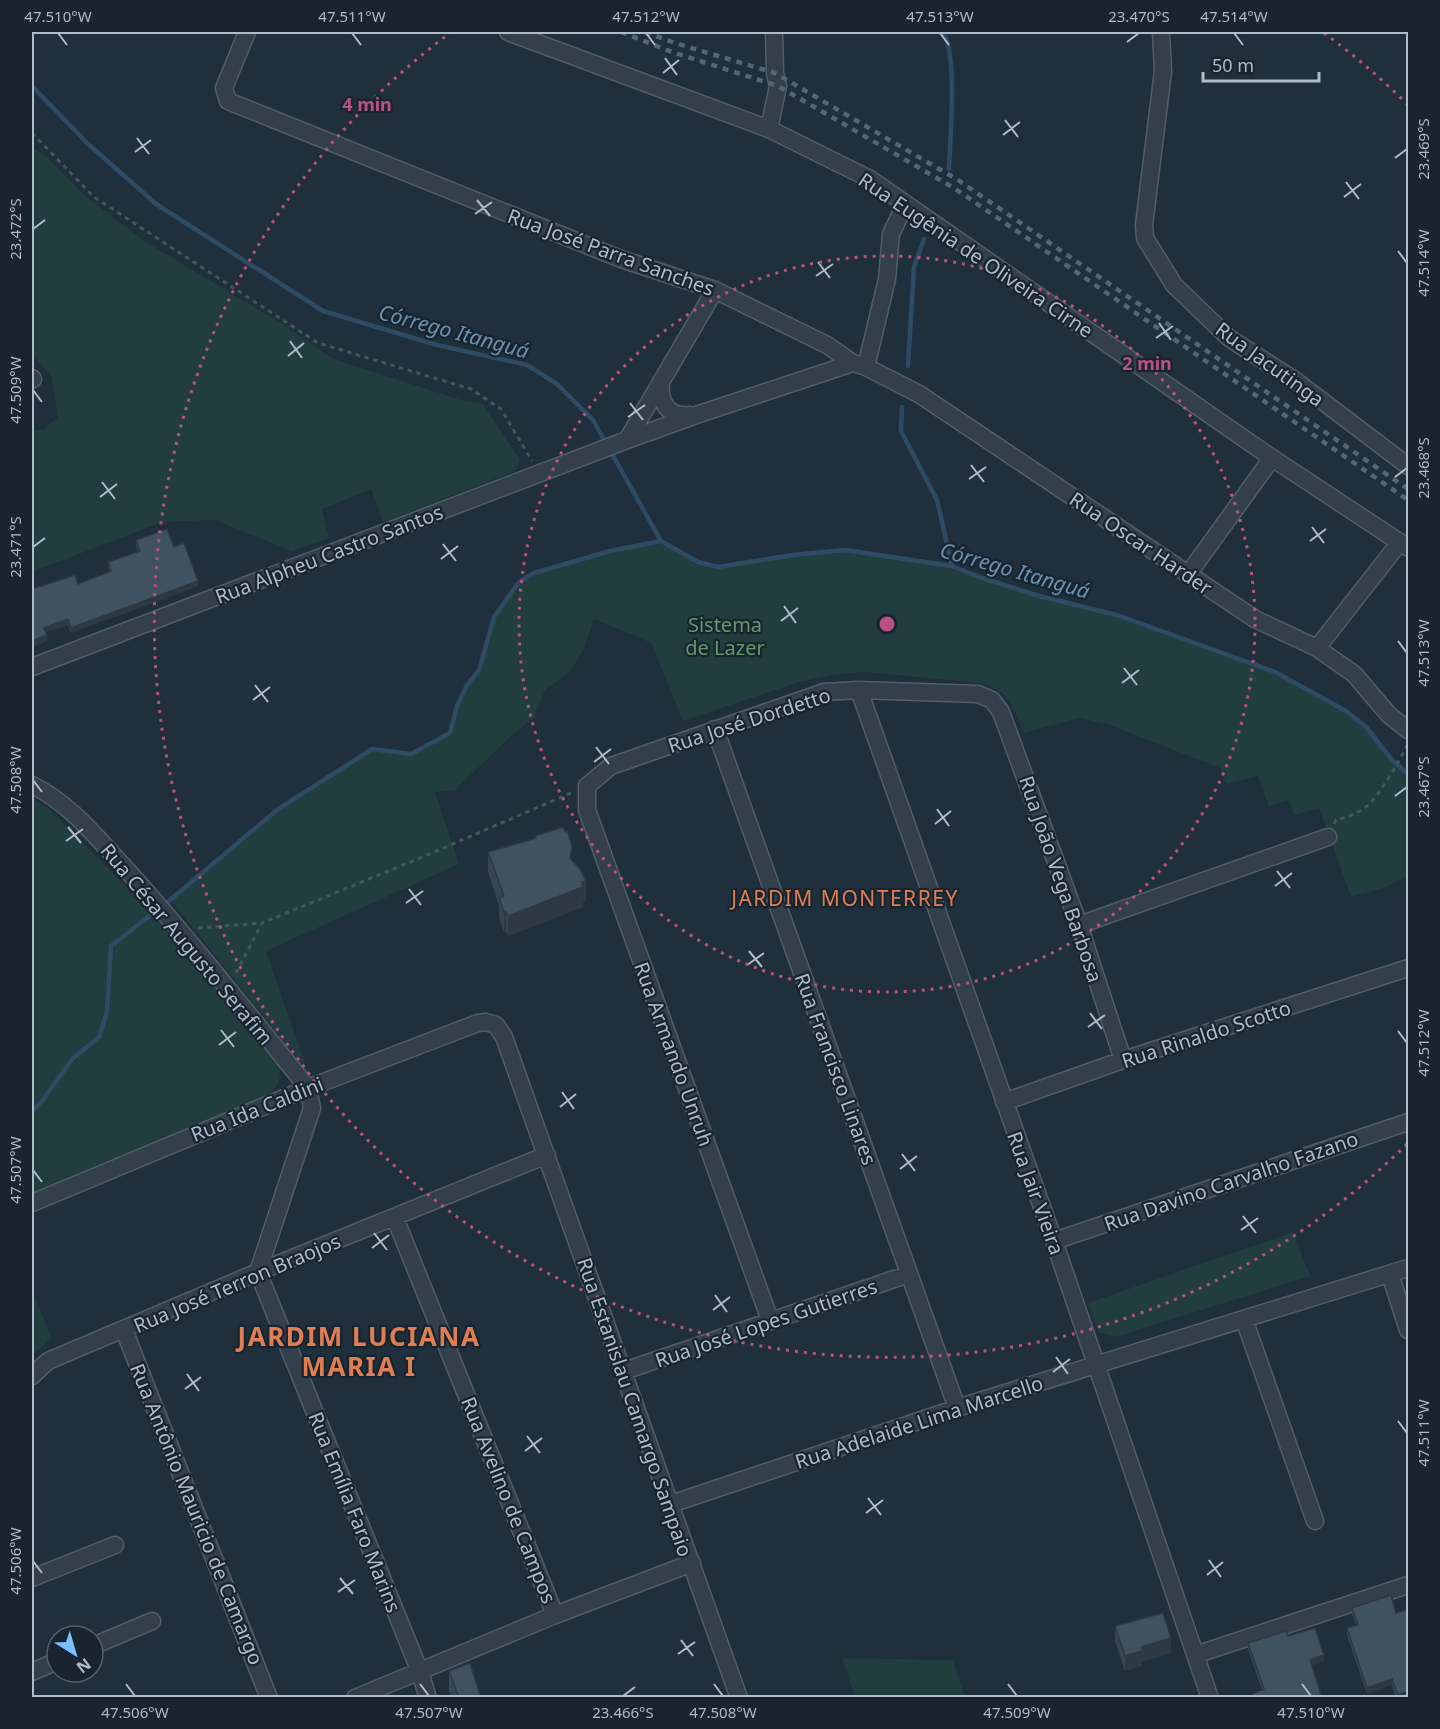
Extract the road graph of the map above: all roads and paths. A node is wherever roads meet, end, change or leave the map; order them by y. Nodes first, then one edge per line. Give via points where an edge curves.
1 (247, 32) edge
2 (508, 32) edge
3 (773, 32) edge
4 (1161, 32) edge
5 (768, 129) junction
6 (32, 133) edge
7 (905, 205) junction
8 (715, 290) junction
9 (860, 364) junction
10 (662, 380) junction
11 (702, 413) junction
12 (624, 441) junction
13 (1272, 458) junction
14 (1408, 466) edge
15 (539, 473) junction
16 (1404, 545) edge
17 (1189, 573) junction
18 (1317, 648) junction
19 (32, 667) edge
20 (859, 690) junction
21 (992, 700) joint
22 (715, 729) junction
23 (1408, 730) edge
24 (1405, 751) dead end
25 (32, 785) edge
26 (586, 786) junction
27 (1328, 837) joint
28 (262, 923) junction
29 (175, 924) junction
30 (1079, 925) junction
31 (1408, 968) edge
32 (228, 989) junction
33 (486, 1022) joint
34 (1124, 1060) junction
35 (308, 1088) junction
36 (1004, 1102) junction
37 (1408, 1122) edge
38 (547, 1155) junction
39 (32, 1203) edge
40 (395, 1218) junction
41 (1054, 1241) junction
42 (1408, 1268) edge
43 (258, 1272) junction
44 (909, 1274) junction
45 (1390, 1274) junction
46 (1244, 1319) junction
47 (770, 1320) junction
48 (124, 1330) junction
49 (1408, 1330) edge
50 (1096, 1365) junction
51 (624, 1371) junction
52 (32, 1376) edge
53 (957, 1408) junction
54 (670, 1504) junction
55 (1316, 1521) dead end
56 (115, 1545) dead end
57 (692, 1563) junction
58 (32, 1578) edge
59 (1408, 1585) edge
60 (555, 1616) junction
61 (152, 1621) dead end
62 (105, 1641) edge
63 (1195, 1655) junction
64 (420, 1672) junction
65 (269, 1698) edge
66 (355, 1698) edge
67 (428, 1698) edge
68 (739, 1698) edge
69 (1210, 1698) edge

1 - 8 street, Rua José Parra Sanches via 224,88 228,102 621,259
2 - 5 street, Rua Eugênia de Oliveira Cirne
3 - 5 street via 778,86
4 - 14 street, Rua Jacutinga via 1163,71 1144,238 1174,285 1229,338 1296,381
5 - 7 street, Rua Eugênia de Oliveira Cirne via 870,179
6 - 15 path via 94,197 318,343 471,389 501,409
7 - 9 street via 891,234 887,279
7 - 13 street, Rua Eugênia de Oliveira Cirne
8 - 9 street, Rua José Parra Sanches
8 - 10 street
9 - 11 street, Rua Alpheu Castro Santos
9 - 17 street, Rua Oscar Harder via 919,394
10 - 11 street, Rua Alpheu Castro Santos via 662,400 673,414
10 - 12 street
11 - 12 street, Rua Alpheu Castro Santos
12 - 15 street, Rua Alpheu Castro Santos
13 - 16 street, Rua Eugênia de Oliveira Cirne
13 - 17 street
15 - 19 street, Rua Alpheu Castro Santos
16 - 18 street
17 - 18 street, Rua Oscar Harder via 1255,620
18 - 23 street, Rua Oscar Harder via 1354,674 1389,715
20 - 21 street, Rua José Dordetto via 978,694
20 - 22 street, Rua José Dordetto via 824,692
20 - 36 street, Rua Jair Vieira
21 - 30 street, Rua João Vega Barbosa via 1001,711
22 - 26 street, Rua José Dordetto via 610,766
22 - 44 street, Rua Francisco Linares
24 - 27 path via 1367,806 1336,820
25 - 29 street, Rua César Augusto Serafim via 66,808 97,838
26 - 28 path
26 - 47 street, Rua Armando Unruh via 587,810
27 - 30 street
28 - 29 path
28 - 32 path
29 - 32 street, Rua César Augusto Serafim
30 - 34 street, Rua João Vega Barbosa
31 - 34 street, Rua Rinaldo Scotto
32 - 35 street, Rua César Augusto Serafim
33 - 35 street, Rua Ida Caldini
33 - 38 street, Rua Estanislau Camargo Sampaio via 496,1025 504,1037
34 - 36 street, Rua Rinaldo Scotto
35 - 39 street, Rua Ida Caldini
35 - 43 street via 312,1108
36 - 41 street, Rua Jair Vieira
37 - 41 street, Rua Davino Carvalho Fazano
38 - 40 street, Rua José Terron Braojos
38 - 51 street, Rua Estanislau Camargo Sampaio
40 - 43 street, Rua José Terron Braojos
40 - 60 street, Rua Avelino de Campos
41 - 50 street, Rua Jair Vieira
42 - 45 street, Rua Adelaide Lima Marcello
43 - 48 street, Rua José Terron Braojos
43 - 64 street, Rua Emília Faro Marins
44 - 47 street, Rua José Lopes Gutierres
44 - 53 street, Rua Francisco Linares
45 - 46 street, Rua Adelaide Lima Marcello
45 - 49 street
46 - 50 street, Rua Adelaide Lima Marcello
46 - 55 street
47 - 51 street, Rua José Lopes Gutierres
48 - 52 street, Rua José Terron Braojos via 48,1361
48 - 65 street, Rua Antônio Mauricio de Camargo
50 - 53 street, Rua Adelaide Lima Marcello
50 - 63 street, Rua Jair Vieira
51 - 54 street, Rua Estanislau Camargo Sampaio
53 - 54 street, Rua Adelaide Lima Marcello
54 - 57 street, Rua Estanislau Camargo Sampaio
56 - 58 street
57 - 60 street, Rua Estanislau Camargo Sampaio
57 - 68 street
59 - 63 street
60 - 64 street, Rua Estanislau Camargo Sampaio
61 - 62 street
63 - 69 street, Rua Jair Vieira
64 - 66 street, Rua Estanislau Camargo Sampaio
64 - 67 street, Rua Emília Faro Marins

